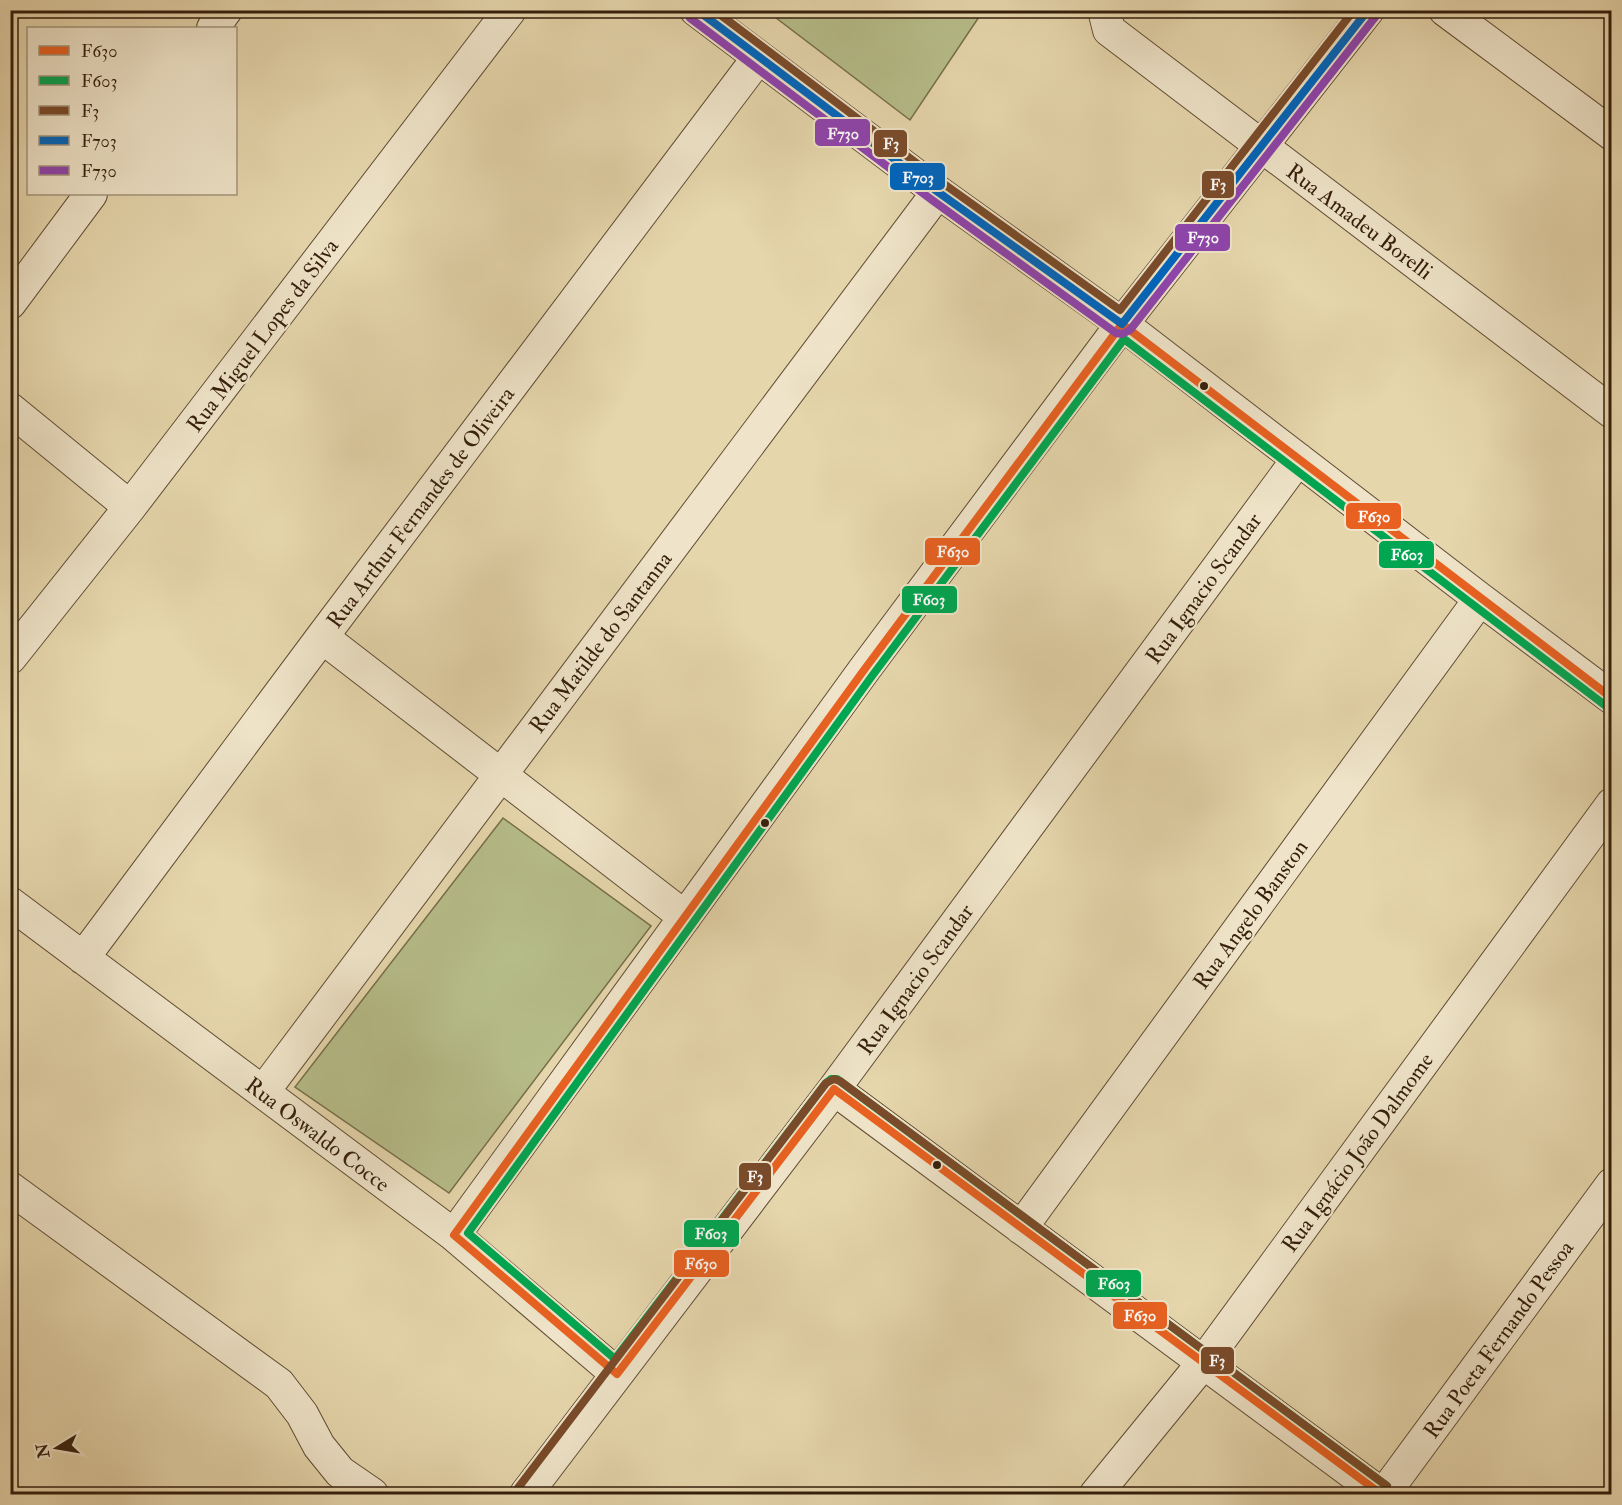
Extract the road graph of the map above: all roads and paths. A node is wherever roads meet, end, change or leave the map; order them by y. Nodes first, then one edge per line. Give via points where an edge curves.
1 (226, 10) edge
2 (510, 10) edge
3 (696, 10) edge
4 (1368, 10) edge
5 (1445, 10) edge
6 (1106, 20) edge
7 (214, 27) edge
8 (758, 58) junction
9 (1611, 134) edge
10 (1262, 146) junction
11 (938, 192) junction
12 (91, 195) edge
13 (10, 303) edge
14 (1122, 324) junction
15 (10, 409) edge
16 (1611, 412) edge
17 (1298, 459) junction
18 (130, 507) junction
19 (1480, 599) junction
20 (322, 637) junction
21 (10, 658) edge
22 (1611, 698) edge
23 (500, 775) junction
24 (1611, 804) edge
25 (10, 903) edge
26 (685, 917) junction
27 (84, 958) junction
28 (834, 1089) junction
29 (263, 1092) junction
30 (1611, 1184) edge
31 (10, 1188) edge
32 (1021, 1228) junction
33 (454, 1235) junction
34 (1203, 1363) junction
35 (617, 1374) junction
36 (372, 1494) edge
37 (526, 1494) edge
38 (1096, 1494) edge
39 (1382, 1494) edge

1 - 7 street
2 - 18 street, Rua Miguel Lopes da Silva
3 - 8 street
4 - 10 street
5 - 9 street
6 - 10 street, Rua Amadeu Borelli
8 - 11 street
8 - 20 street, Rua Arthur Fernandes de Oliveira
10 - 14 street
10 - 16 street, Rua Amadeu Borelli
11 - 14 street
11 - 23 street, Rua Matilde do Santanna
12 - 13 street
14 - 17 street
14 - 26 street
15 - 18 street
17 - 19 street
17 - 28 street, Rua Ignacio Scandar
18 - 21 street, Rua Miguel Lopes da Silva
19 - 22 street
19 - 32 street, Rua Angelo Banston
20 - 23 street
20 - 27 street, Rua Arthur Fernandes de Oliveira
23 - 26 street
23 - 29 street, Rua Matilde do Santanna
24 - 34 street, Rua Ignácio João Dalmome
25 - 27 street, Rua Oswaldo Cocce
26 - 33 street
27 - 29 street, Rua Oswaldo Cocce
28 - 32 street
28 - 35 street, Rua Ignacio Scandar
29 - 33 street, Rua Oswaldo Cocce
30 - 39 street, Rua Poeta Fernando Pessoa
31 - 36 street via 279,1384 340,1472
32 - 34 street
33 - 35 street, Rua Oswaldo Cocce
34 - 38 street, Rua Ignácio João Dalmome
34 - 39 street
35 - 37 street, Rua Ignacio Scandar

